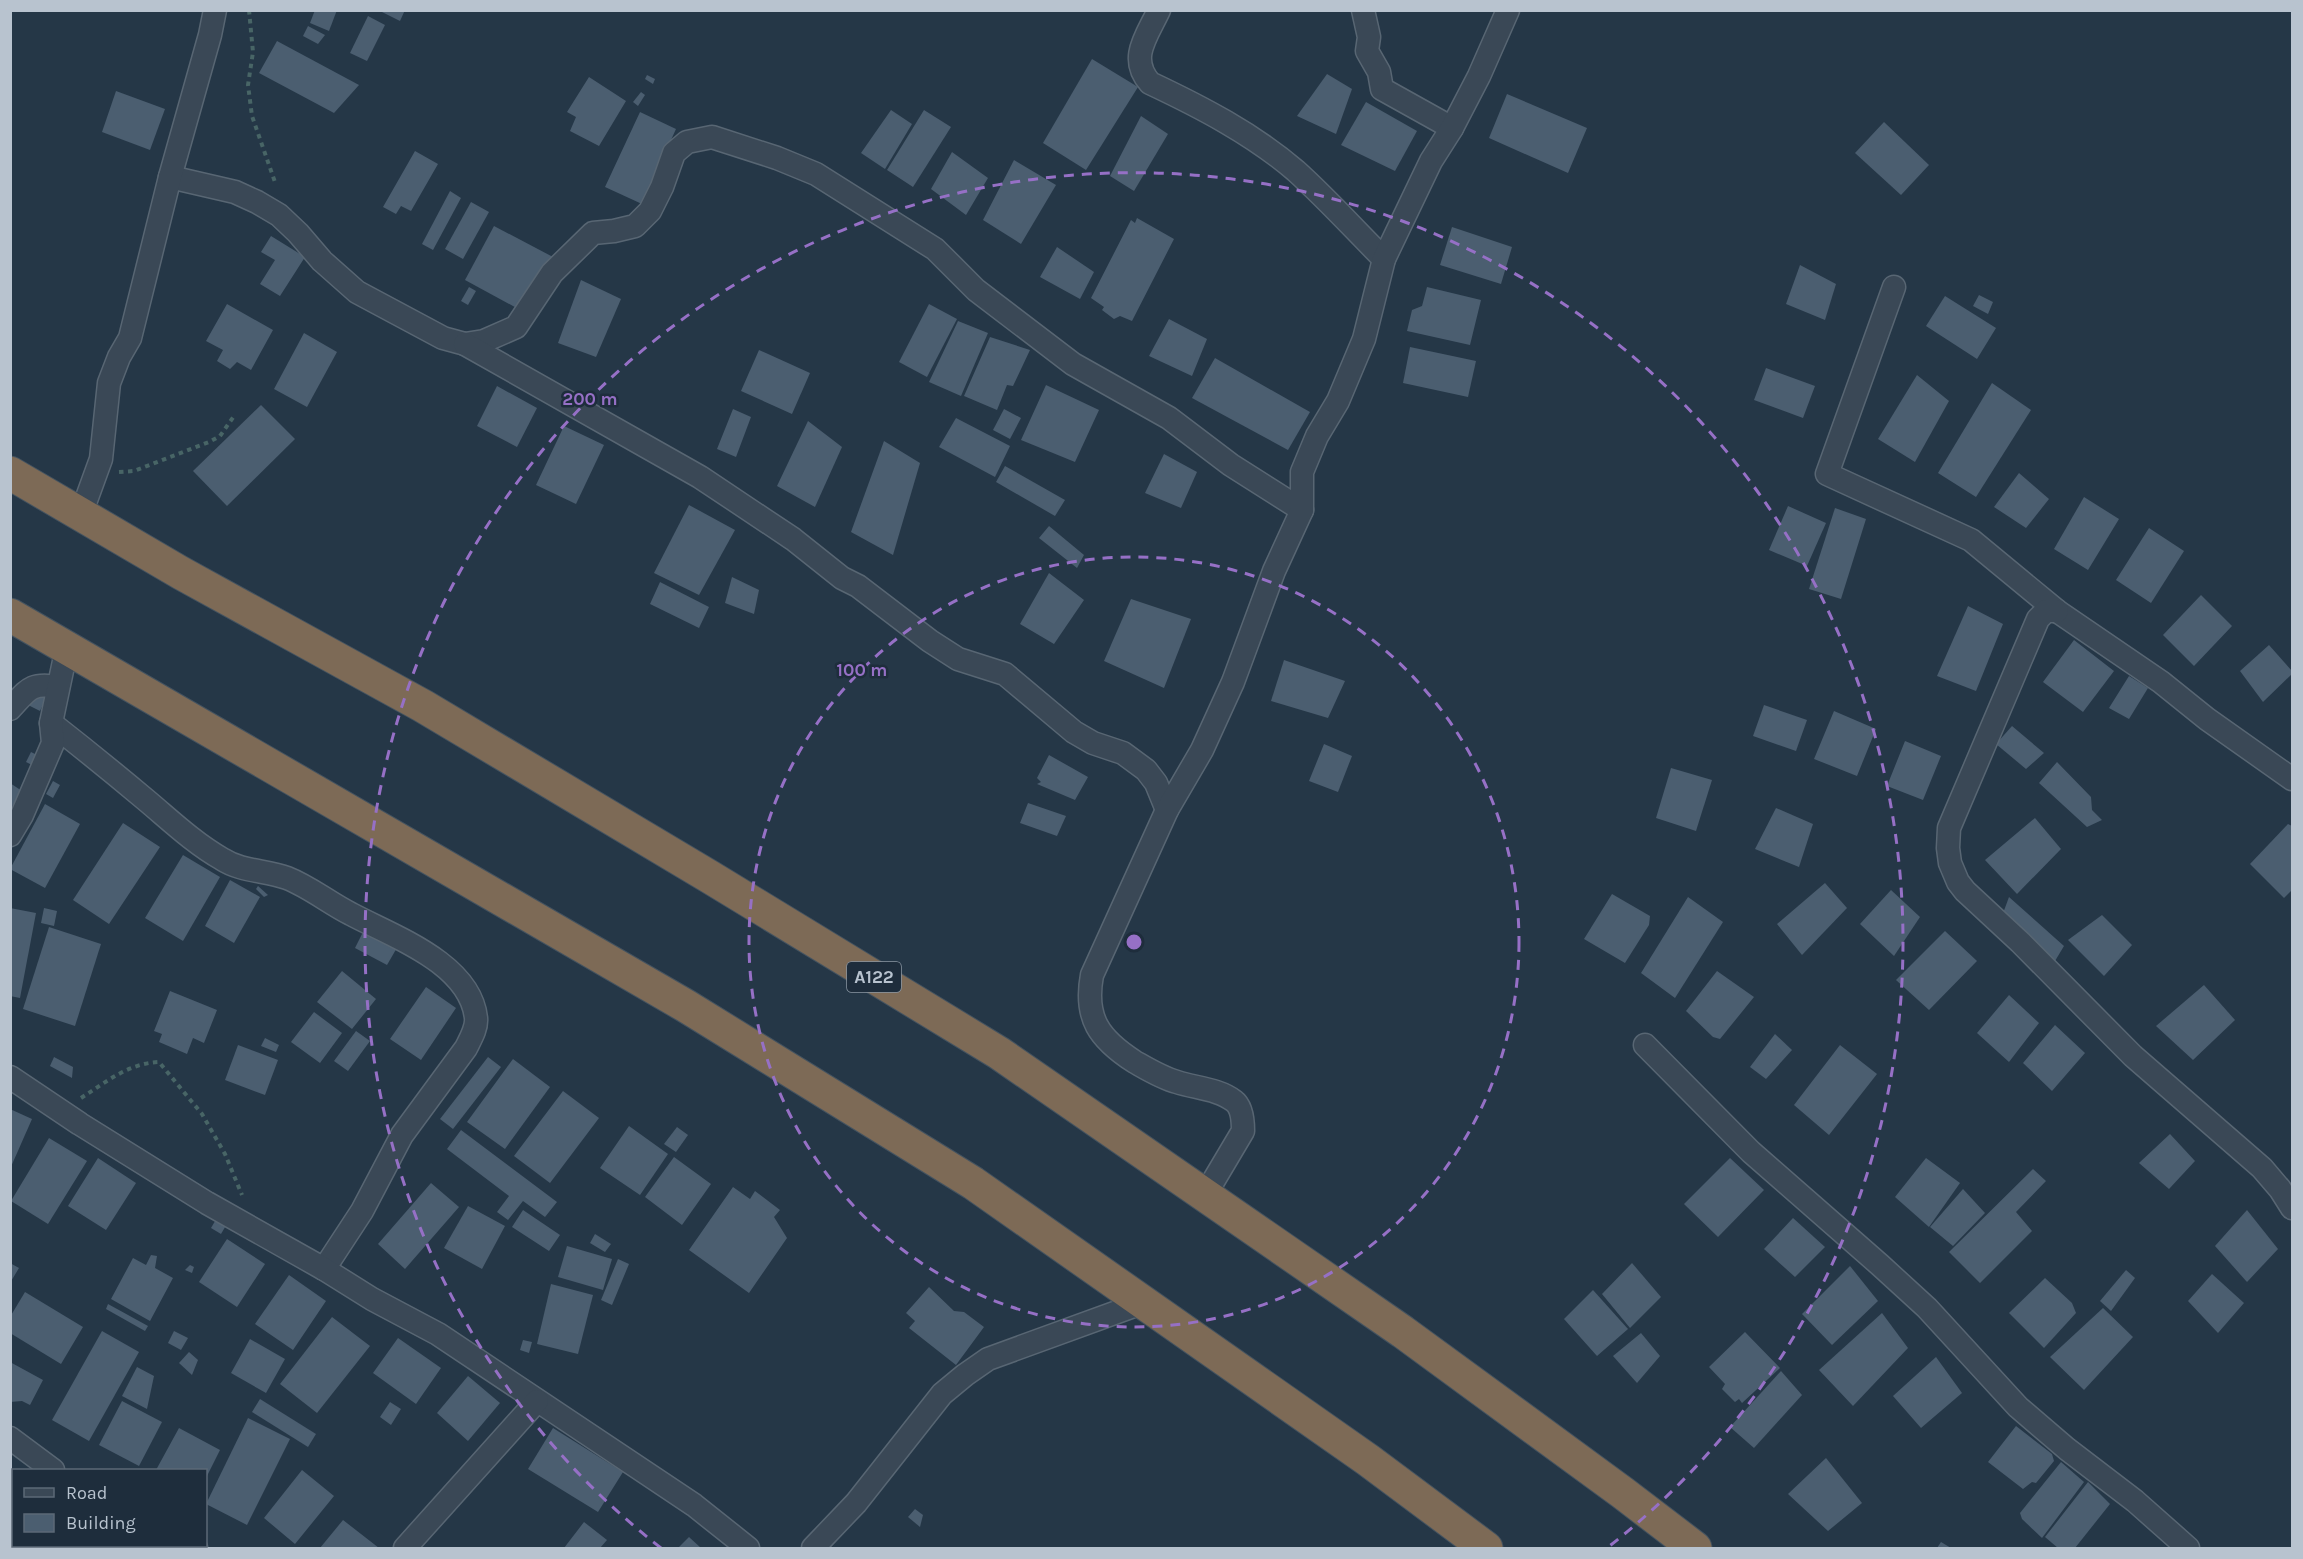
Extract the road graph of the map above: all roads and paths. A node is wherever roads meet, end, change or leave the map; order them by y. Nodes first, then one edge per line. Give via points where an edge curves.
1 (215, 10) edge
2 (249, 10) edge
3 (1159, 10) edge
4 (1363, 10) edge
5 (1508, 10) edge
6 (1452, 128) junction
7 (170, 177) junction
8 (279, 215) junction
9 (1384, 259) junction
10 (1894, 287) dead end
11 (465, 344) junction
12 (234, 416) dead end
13 (10, 473) edge
14 (95, 475) junction
15 (1302, 510) junction
16 (81, 514) junction
17 (2057, 610) junction
18 (10, 615) edge
19 (67, 647) junction
20 (58, 687) junction
21 (10, 709) edge
22 (51, 723) junction
23 (2292, 779) edge
24 (1167, 810) junction
25 (10, 834) edge
26 (1645, 1045) dead end
27 (10, 1077) edge
28 (61, 1111) junction
29 (1205, 1195) junction
30 (2292, 1208) edge
31 (248, 1225) junction
32 (324, 1269) junction
33 (1142, 1303) junction
34 (537, 1401) junction
35 (10, 1438) edge
36 (52, 1469) edge
37 (405, 1548) edge
38 (748, 1548) edge
39 (813, 1548) edge
40 (1486, 1548) edge
41 (1695, 1548) edge
42 (2188, 1548) edge

1 - 7 street
2 - 8 path via 253,52 248,85 252,116 279,195
3 - 9 street via 1139,53 1139,65 1150,83 1263,146 1296,171
4 - 6 street via 1369,37 1367,51 1379,72 1382,89
5 - 6 street
6 - 9 street via 1431,161
7 - 8 street via 235,192
7 - 14 street via 130,338 110,383 101,459
8 - 11 street via 357,292 442,338
9 - 15 street via 1364,339 1302,472
10 - 17 street via 1827,474 1971,540
11 - 15 street via 484,341 516,327 552,273 593,233 635,226 650,211 674,153 687,142 712,137 816,174 902,228 934,249 976,290 1074,364 1170,418 1231,465
11 - 24 street via 700,477 958,659 1005,674 1074,732 1123,753 1146,770
12 - 14 path via 220,436 209,442 134,471
13 - 16 highway, A122
14 - 16 street
15 - 24 street via 1274,571 1233,682 1202,750
16 - 29 highway, A122 via 423,706 720,883 999,1053
17 - 23 street via 2161,681
17 - 30 street via 2046,611 2038,619 1972,773 1949,828 1950,863 1965,891 2133,1056 2262,1168
18 - 19 highway
19 - 20 street
19 - 33 highway via 696,1012 973,1183
20 - 21 street via 29,687
20 - 22 street
22 - 25 street via 53,743
22 - 32 street via 196,843 225,861 253,872 285,877 313,890 428,954 457,978 470,997 476,1018 466,1048 402,1135 362,1211
24 - 29 street via 1092,975 1090,1010 1104,1038 1151,1072 1215,1092 1238,1104 1243,1131
26 - 42 street via 1751,1152 1927,1308 2018,1407
27 - 28 street
28 - 31 street
28 - 31 path via 117,1075 141,1063 159,1062 202,1114 225,1154 242,1196
29 - 41 highway, A122 via 1403,1332
31 - 32 street
32 - 34 street via 438,1334
33 - 39 street via 988,1359 965,1375 942,1394 856,1503
33 - 40 highway via 1349,1446
34 - 37 street
34 - 38 street via 694,1505
35 - 36 street

